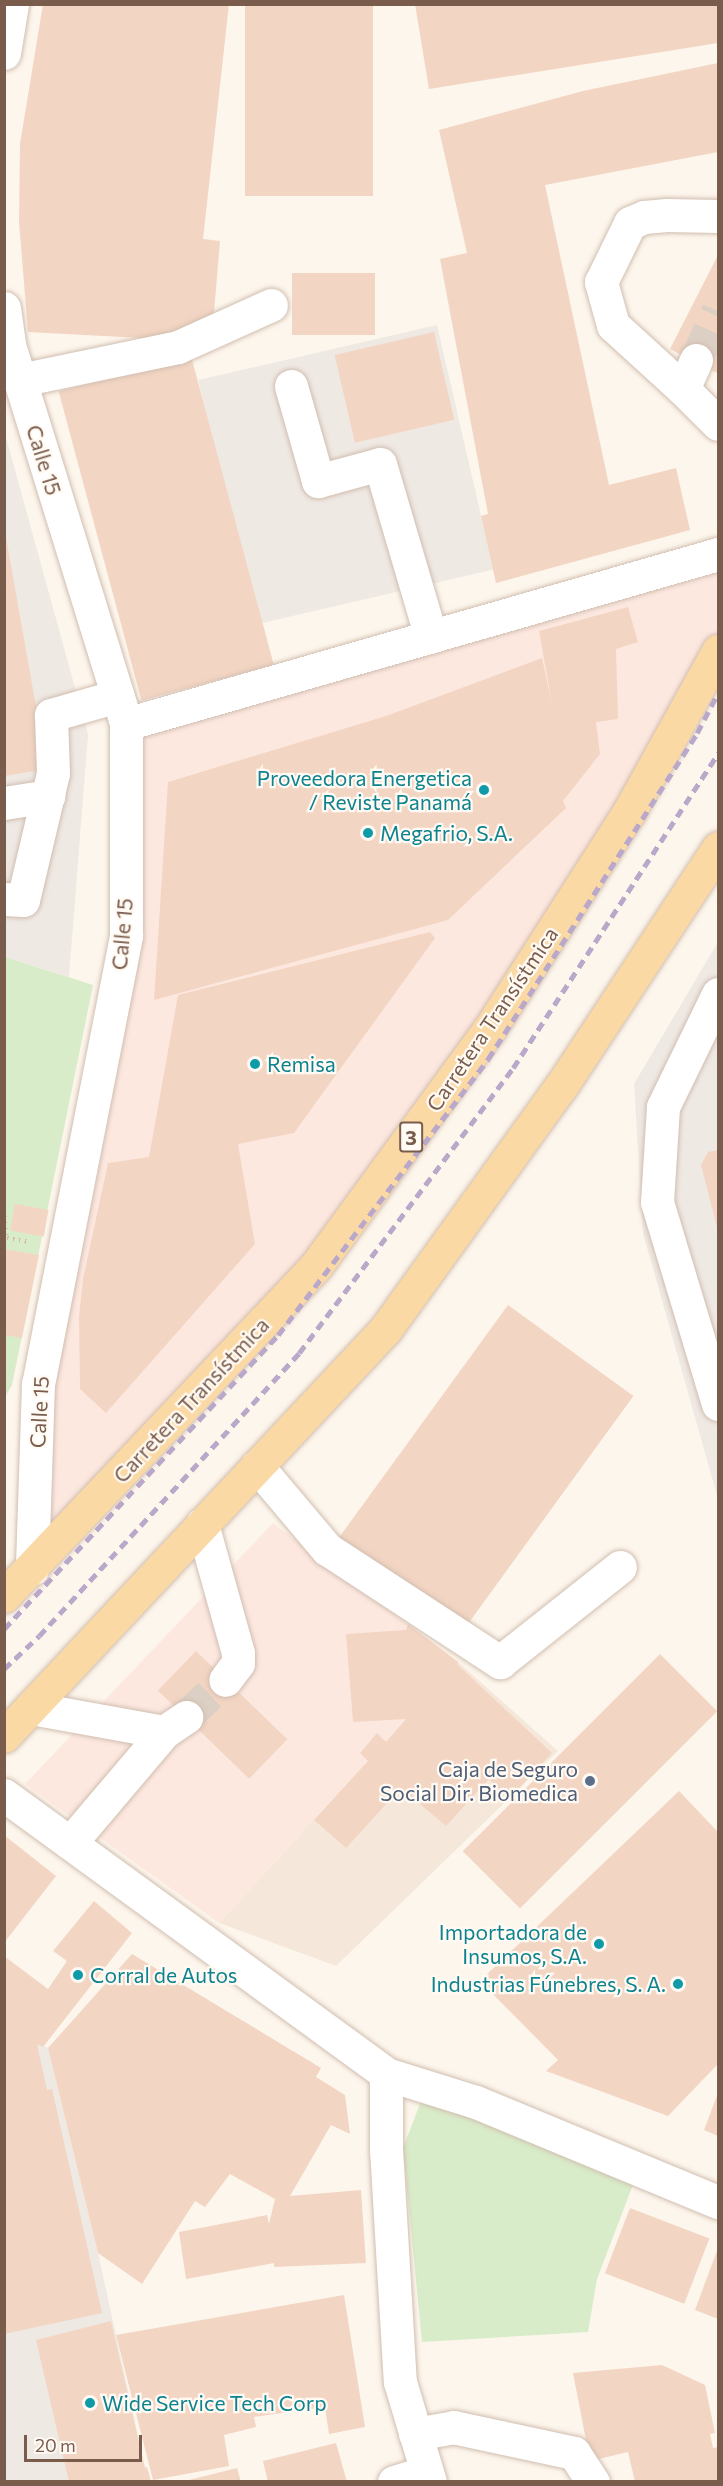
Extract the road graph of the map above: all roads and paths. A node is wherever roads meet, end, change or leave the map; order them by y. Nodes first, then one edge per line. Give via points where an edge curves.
1 (12, 4) edge
2 (4, 53) edge
3 (718, 216) edge
4 (271, 305) dead end
5 (4, 308) edge
6 (20, 380) junction
7 (291, 386) dead end
8 (718, 424) edge
9 (718, 554) edge
10 (432, 637) junction
11 (718, 651) edge
12 (121, 710) junction
13 (48, 796) junction
14 (4, 802) edge
15 (718, 848) edge
16 (4, 899) edge
17 (718, 994) edge
18 (718, 1404) edge
19 (257, 1466) junction
20 (202, 1524) junction
21 (620, 1567) dead end
22 (32, 1569) junction
23 (4, 1596) edge
24 (225, 1680) tunnel mouth
25 (31, 1708) junction
26 (4, 1736) edge
27 (4, 1795) edge
28 (70, 1843) junction
29 (386, 2074) junction
30 (718, 2202) edge
31 (416, 2434) junction
32 (429, 2477) edge
33 (394, 2481) edge
34 (593, 2481) edge

1 - 2 street
3 - 8 street via 667,215 630,223 601,282 613,326 689,374
4 - 6 street via 178,347
5 - 6 street, Calle 15 via 9,345
6 - 12 street, Calle 15
7 - 10 street via 318,481 380,464
9 - 10 street
10 - 12 street
11 - 22 main road, Carretera Transístmica / 3 via 630,810 489,1030 316,1266
12 - 13 street via 51,715 53,773
12 - 22 street, Calle 15 via 126,936 38,1384
13 - 14 street
13 - 16 street via 23,900
15 - 19 main road via 562,1085 385,1330
17 - 18 street via 663,1107 657,1202
19 - 20 main road
19 - 21 street via 327,1549 500,1662
20 - 24 street via 238,1653 238,1663
20 - 25 main road
22 - 23 main road, Carretera Transístmica / 3
25 - 26 main road
25 - 28 street via 175,1724
27 - 28 street
28 - 29 street
29 - 30 street via 476,2102
29 - 31 street via 386,2149 400,2382
31 - 32 street
31 - 34 street via 453,2427 574,2453
32 - 33 street

